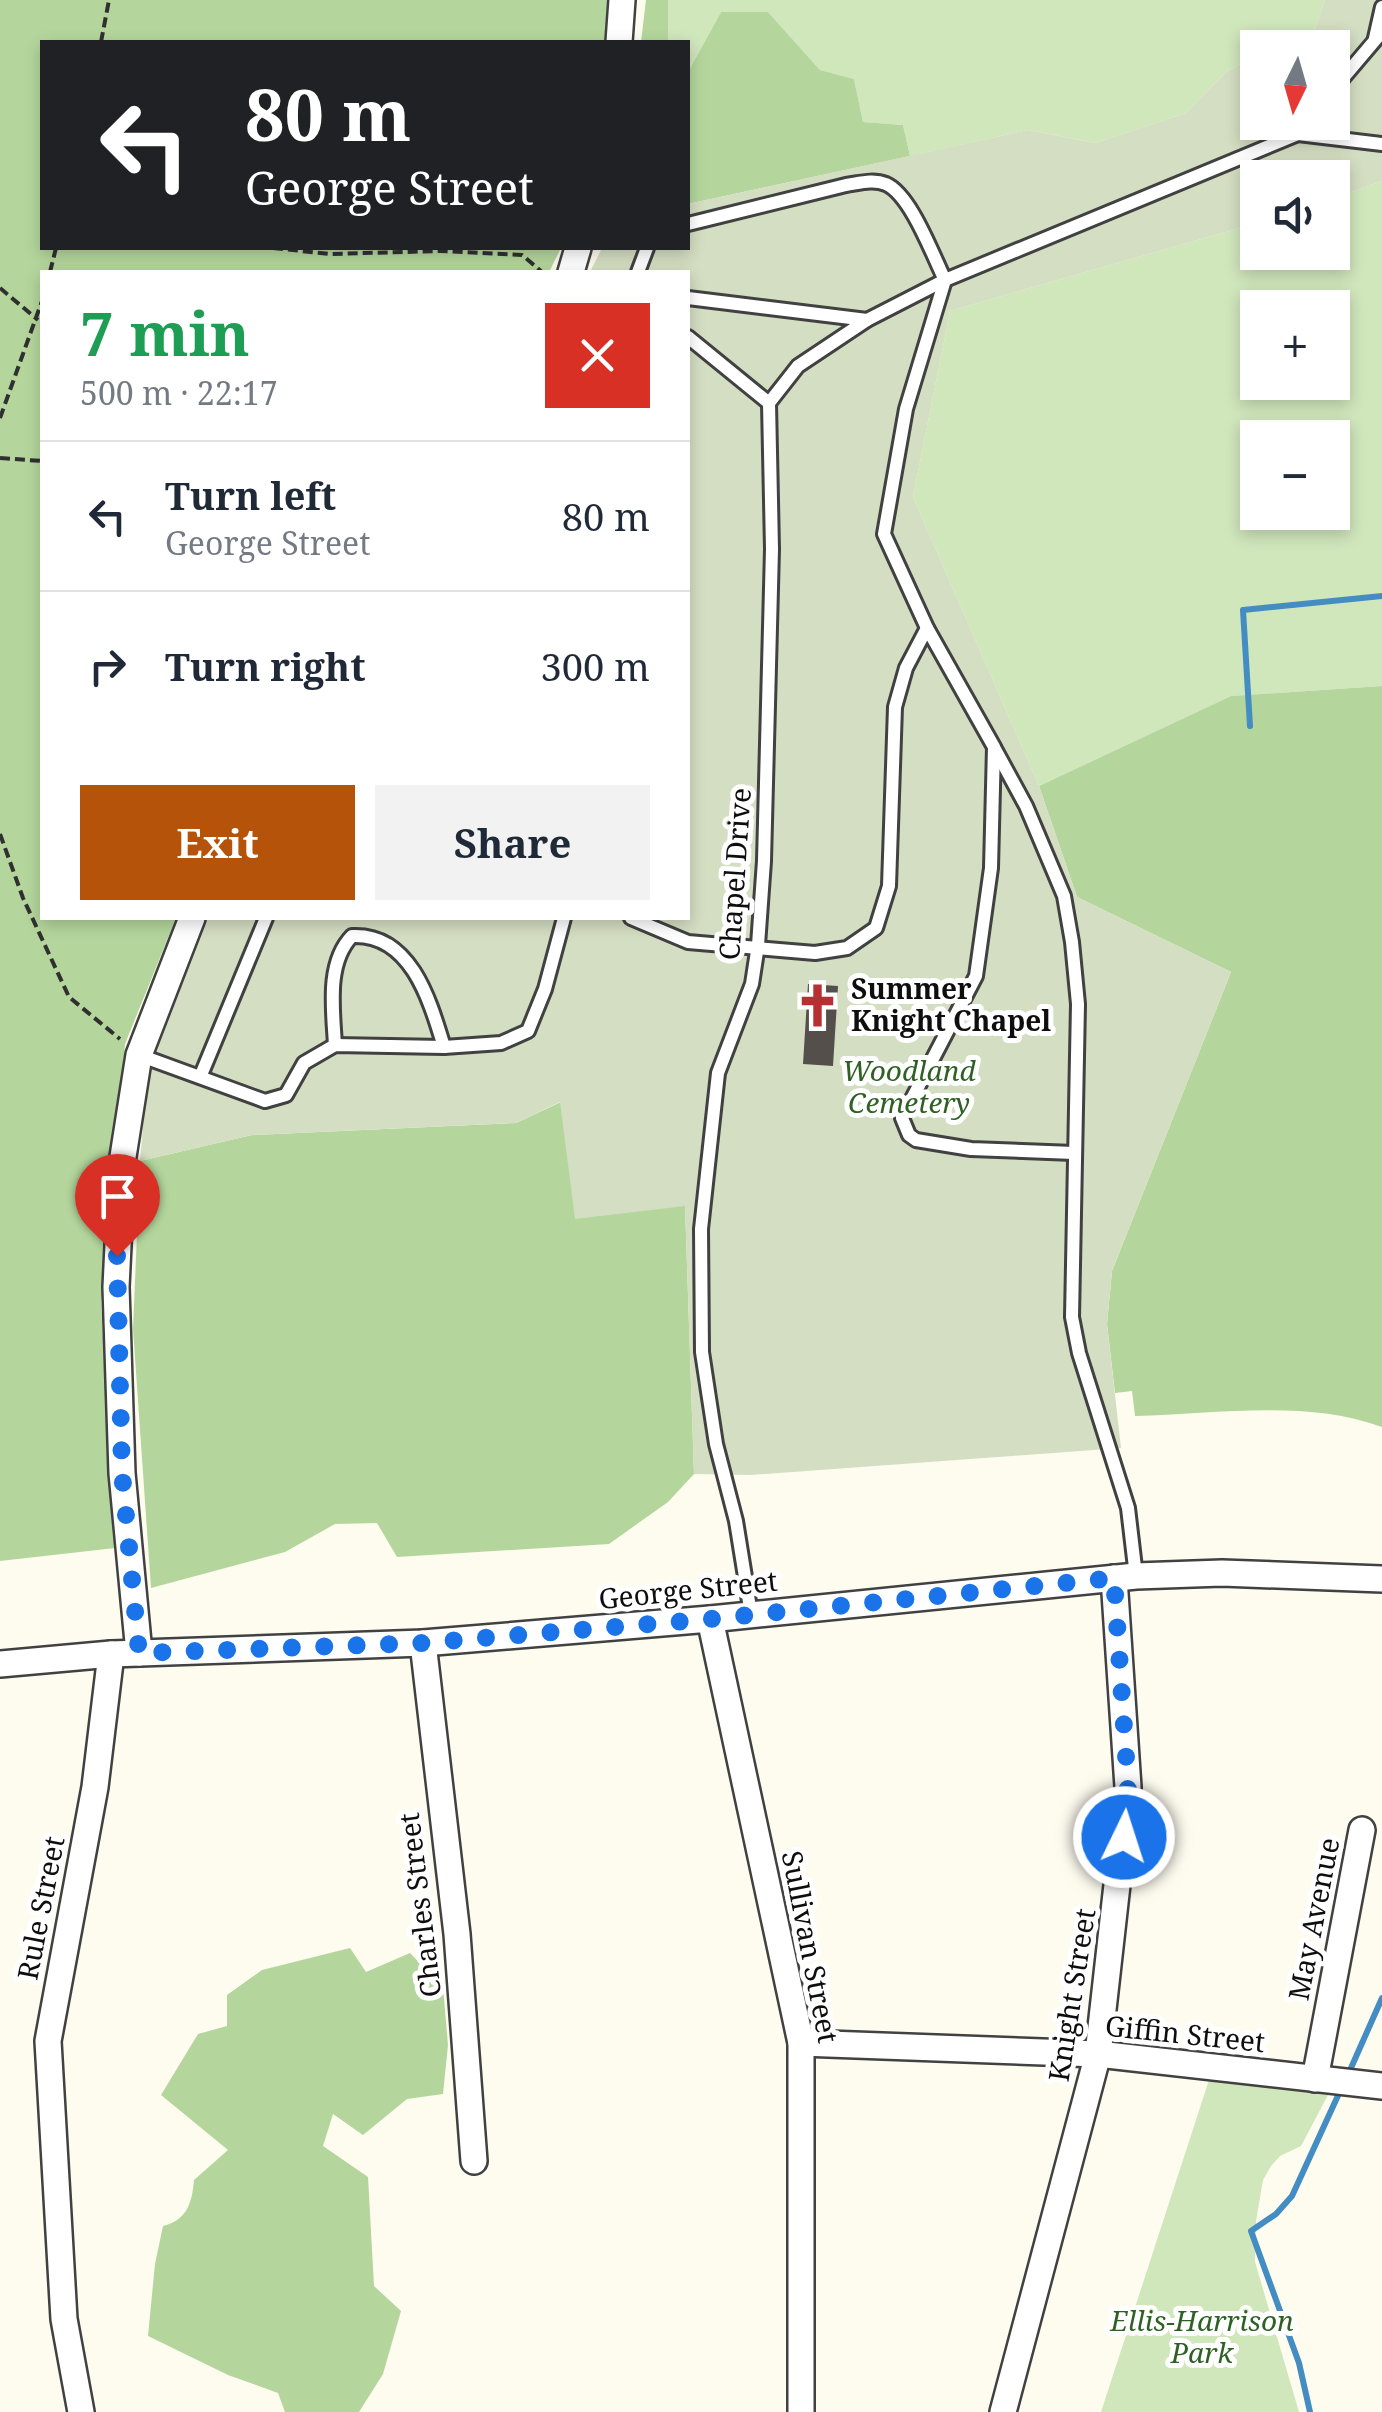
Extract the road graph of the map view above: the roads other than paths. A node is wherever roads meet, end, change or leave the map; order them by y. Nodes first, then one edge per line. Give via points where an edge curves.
1 (622, 0) edge
2 (1382, 7) edge
3 (1378, 35) edge
4 (620, 40) edge
5 (1350, 69) edge
6 (1350, 138) edge
7 (1275, 140) edge
8 (1382, 144) edge
9 (690, 224) edge
10 (945, 280) junction
11 (690, 298) edge
12 (867, 320) junction
13 (690, 339) edge
14 (768, 404) junction
15 (928, 628) junction
16 (994, 747) junction
17 (191, 920) edge
18 (265, 920) edge
19 (563, 920) edge
20 (636, 920) edge
21 (758, 945) junction
22 (336, 1044) junction
23 (444, 1047) junction
24 (139, 1055) junction
25 (201, 1074) junction
26 (1074, 1154) junction
27 (1125, 1577) junction
28 (1382, 1578) edge
29 (751, 1614) junction
30 (710, 1619) junction
31 (423, 1643) junction
32 (139, 1653) junction
33 (111, 1654) junction
34 (0, 1664) edge
35 (1362, 1830) dead end
36 (801, 2043) junction
37 (1098, 2054) junction
38 (1323, 2080) junction
39 (1371, 2085) edge
40 (474, 2161) dead end
41 (81, 2412) edge
42 (801, 2412) edge
43 (1003, 2412) edge

1 - 4 street
2 - 3 lane
3 - 5 lane
6 - 8 lane
7 - 10 lane
9 - 10 lane via 870,181 885,184 899,192
10 - 12 lane
10 - 15 lane via 906,408 884,534
11 - 12 lane
12 - 14 lane via 798,366
13 - 14 lane
14 - 21 lane, Chapel Drive via 772,548
15 - 16 lane
15 - 21 lane via 906,668 895,708 889,886 876,928 847,948 815,953
16 - 26 lane via 1064,896 1078,1004
16 - 26 lane via 991,868 976,976 902,1118 916,1140
17 - 24 street
18 - 25 lane
19 - 23 lane via 528,1030 501,1042
20 - 21 lane via 688,942
21 - 29 lane, Chapel Drive via 752,984 718,1074 701,1229 702,1352
22 - 23 lane
22 - 23 lane via 332,1008 339,950 352,936 370,936 406,961 430,1000
22 - 25 lane via 304,1063 286,1094 265,1101
24 - 25 lane
24 - 32 street via 122,1163 116,1288 122,1473
26 - 27 lane via 1072,1317 1128,1508
27 - 28 street, George Street
27 - 29 street, George Street
27 - 37 street, Knight Street via 1128,1786
29 - 30 street, George Street
30 - 31 street, George Street
30 - 36 street, Sullivan Street
31 - 32 street, George Street
31 - 40 street, Charles Street
32 - 33 street, George Street
33 - 34 street, George Street
33 - 41 street, Rule Street via 95,1787 48,2041 64,2319
35 - 38 street, May Avenue
36 - 37 street, Giffin Street
36 - 42 street, Sullivan Street
37 - 38 street, Giffin Street
37 - 43 street, Knight Street
38 - 39 street, Giffin Street

